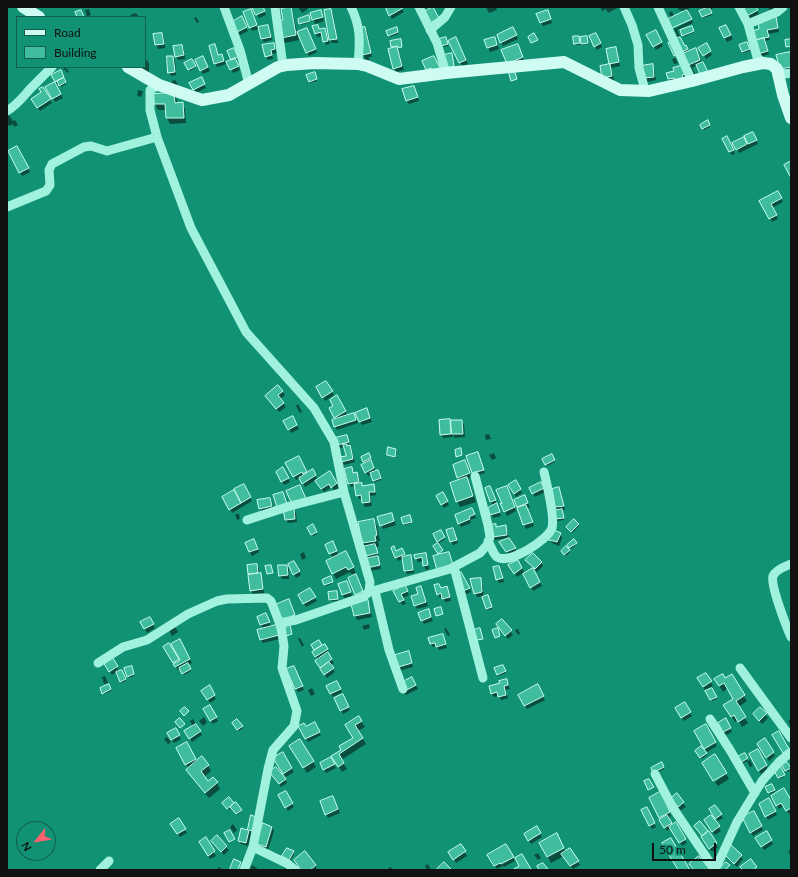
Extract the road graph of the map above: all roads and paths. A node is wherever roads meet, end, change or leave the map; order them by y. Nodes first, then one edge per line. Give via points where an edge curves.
1 (24, 7) edge
2 (224, 7) edge
3 (275, 7) edge
4 (350, 7) edge
5 (419, 7) edge
6 (450, 7) edge
7 (624, 7) edge
8 (658, 7) edge
9 (739, 7) edge
10 (783, 7) edge
11 (38, 16) edge
12 (748, 24) junction
13 (430, 30) junction
14 (763, 63) junction
15 (358, 64) junction
16 (283, 66) junction
17 (51, 68) edge
18 (130, 68) edge
19 (777, 69) junction
20 (446, 73) junction
21 (791, 73) edge
22 (692, 81) junction
23 (249, 84) junction
24 (159, 85) junction
25 (645, 90) junction
26 (7, 111) edge
27 (791, 118) edge
28 (157, 137) junction
29 (7, 207) edge
30 (544, 472) dead end
31 (475, 476) dead end
32 (344, 492) junction
33 (247, 520) dead end
34 (488, 541) junction
35 (791, 564) edge
36 (454, 567) junction
37 (372, 591) junction
38 (285, 622) junction
39 (791, 637) edge
40 (98, 663) dead end
41 (740, 668) dead end
42 (483, 678) dead end
43 (403, 689) dead end
44 (710, 719) dead end
45 (791, 738) edge
46 (791, 752) edge
47 (654, 774) dead end
48 (755, 793) junction
49 (253, 847) junction
50 (109, 861) dead end
51 (100, 870) edge
52 (244, 870) edge
53 (295, 870) edge
54 (715, 870) edge

1 - 11 street
2 - 23 street
3 - 16 street
4 - 15 street via 360,43
5 - 13 street
6 - 13 street via 445,17
7 - 25 street via 638,45 639,68
8 - 22 street
9 - 12 street
10 - 12 street
12 - 14 street via 757,57
13 - 20 street via 437,43
14 - 19 street via 771,64
14 - 22 street
15 - 16 street via 314,63
15 - 20 street via 399,79
16 - 23 street
17 - 26 street via 14,107
18 - 24 street
19 - 21 street via 784,74
19 - 27 street
20 - 25 street via 564,62 620,90
22 - 25 street
23 - 24 street via 229,96 202,100
24 - 28 street via 150,90 150,110
28 - 29 street via 107,151 92,146 84,147 52,164 49,170 50,185 46,191
28 - 32 street via 190,228 246,332 314,408 334,442
30 - 34 street via 553,521 549,533 526,551 508,559 498,558
31 - 34 street via 488,525
32 - 33 street
32 - 37 street
34 - 36 street via 480,553
35 - 39 street via 775,573 773,580
36 - 37 street
36 - 42 street
37 - 38 street via 363,597
37 - 43 street
38 - 40 street via 279,622 271,601 267,598 217,601 188,614 147,640 123,647
38 - 49 street via 281,627 284,646 282,668 298,711 294,726 274,750
41 - 45 street
44 - 48 street
46 - 48 street via 762,781
47 - 54 street via 673,808
48 - 54 street via 737,822
49 - 52 street
49 - 53 street
50 - 51 street

